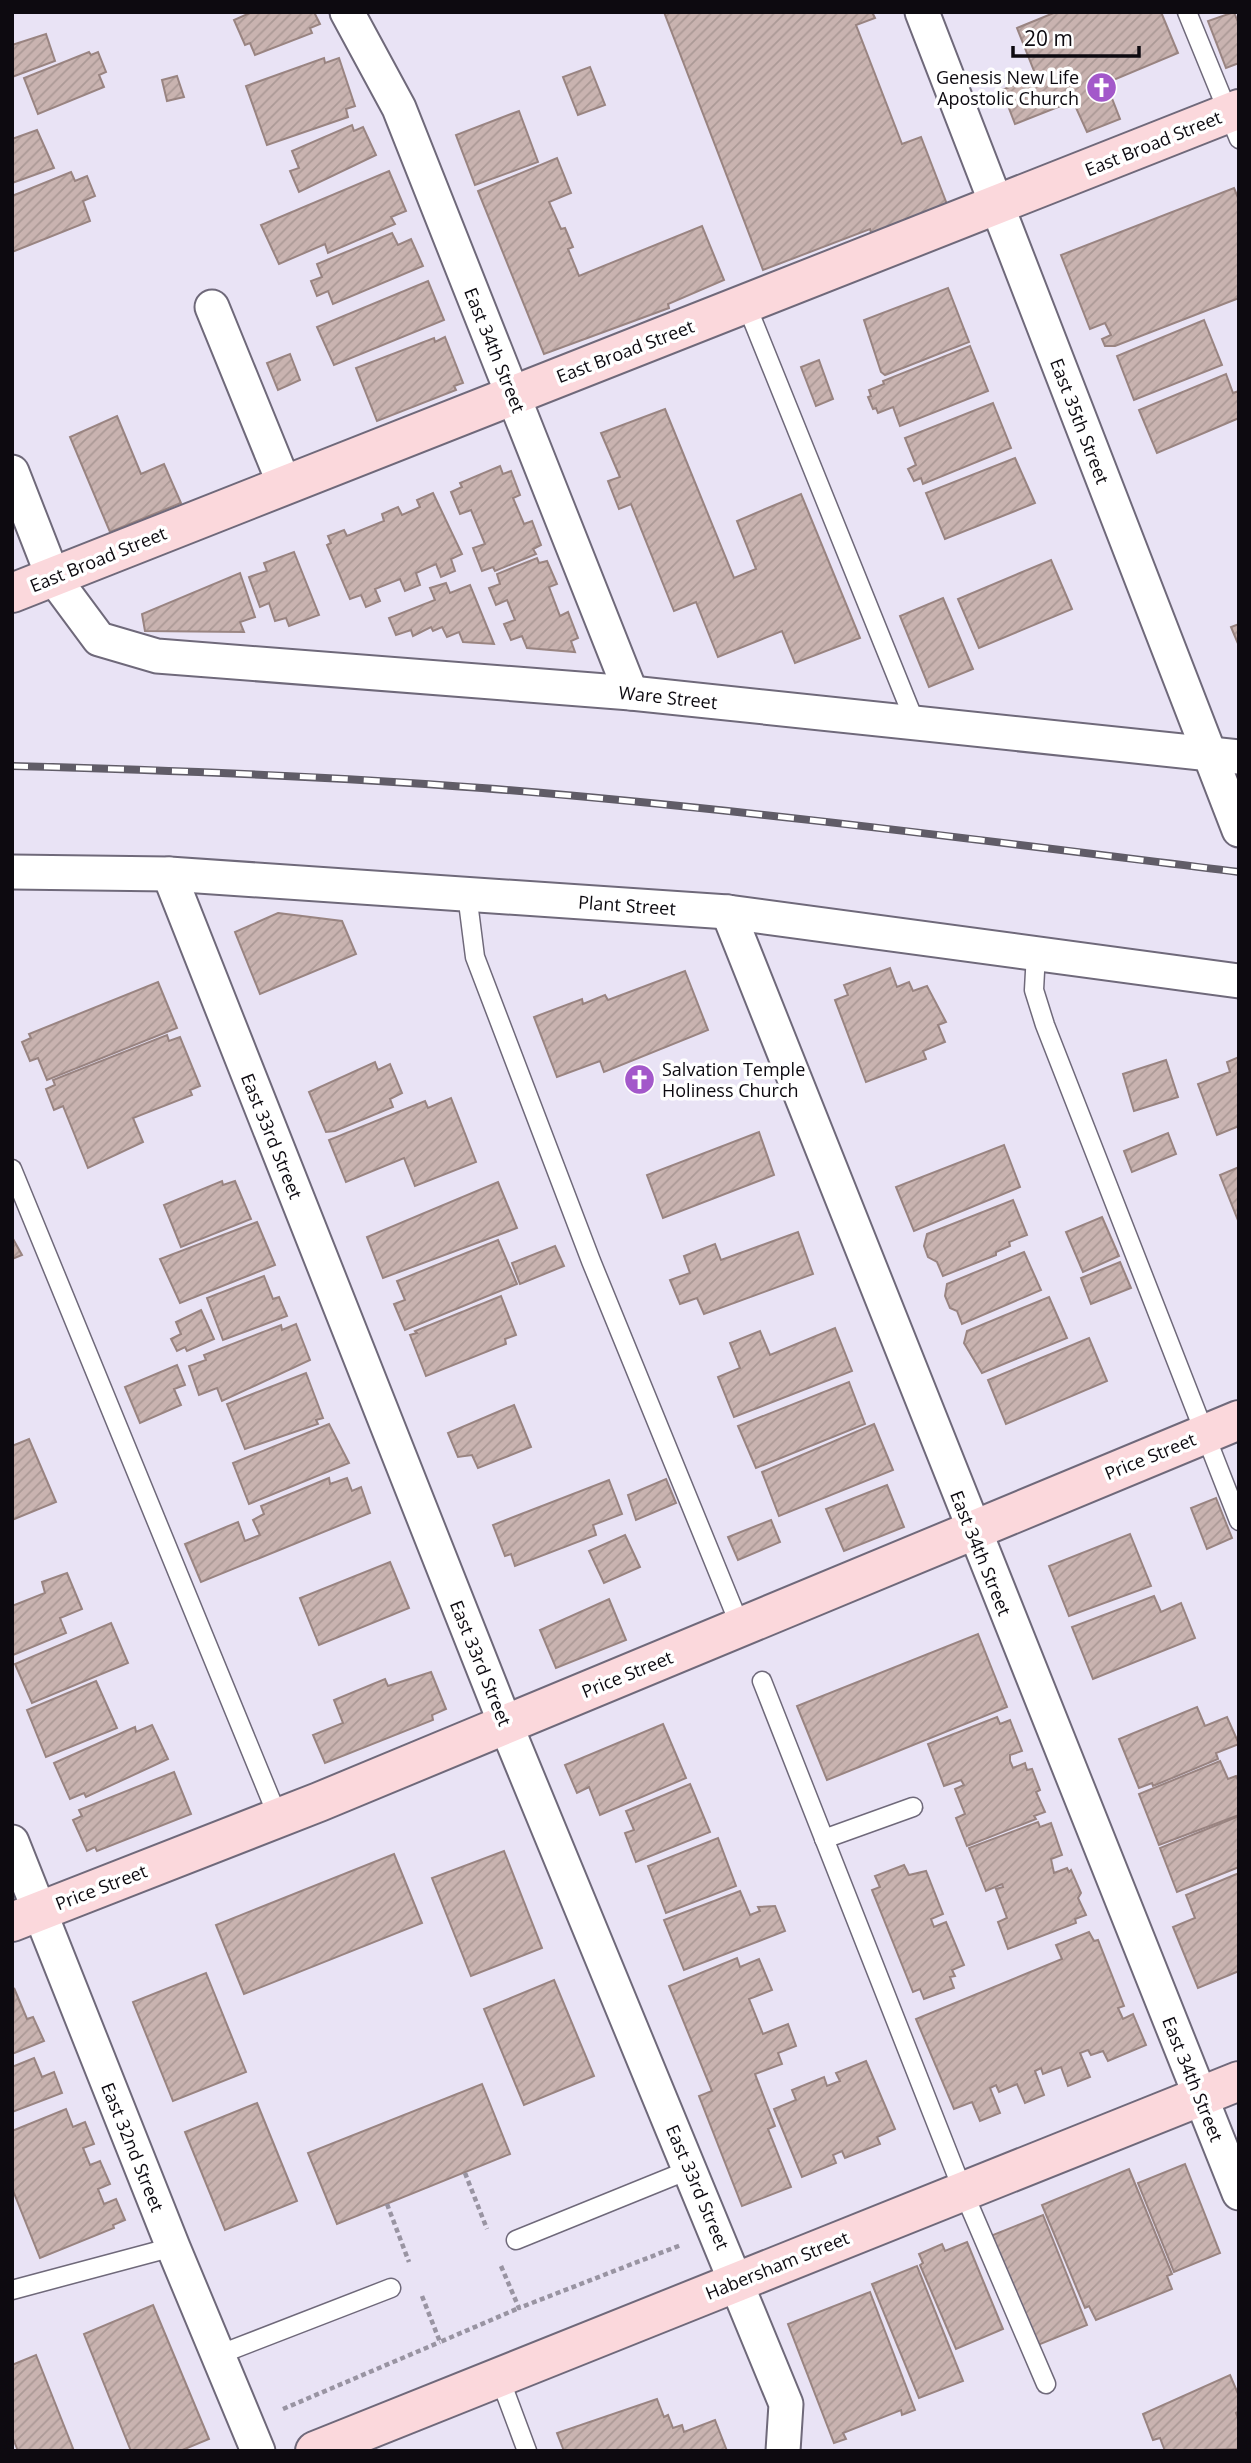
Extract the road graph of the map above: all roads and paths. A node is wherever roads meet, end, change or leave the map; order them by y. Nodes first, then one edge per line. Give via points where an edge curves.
1 (348, 12) edge
2 (922, 12) edge
3 (1187, 12) edge
4 (1235, 120) edge
5 (996, 205) junction
6 (746, 304) junction
7 (212, 307) dead end
8 (512, 396) junction
9 (12, 472) edge
10 (285, 486) junction
11 (53, 577) junction
12 (12, 593) edge
13 (631, 693) junction
14 (915, 722) junction
15 (1223, 754) edge
16 (1239, 830) edge
17 (12, 872) edge
18 (169, 874) junction
19 (467, 894) junction
20 (728, 912) junction
21 (1036, 953) junction
22 (1239, 981) edge
23 (12, 1169) edge
24 (1222, 1427) edge
25 (1239, 1521) edge
26 (972, 1530) junction
27 (741, 1628) junction
28 (762, 1681) dead end
29 (505, 1723) junction
30 (914, 1807) dead end
31 (278, 1817) junction
32 (824, 1839) junction
33 (12, 1842) edge
34 (26, 1917) edge
35 (1239, 2081) edge
36 (1200, 2096) junction
37 (691, 2169) junction
38 (963, 2191) junction
39 (1239, 2193) edge
40 (387, 2204) dead end
41 (516, 2240) dead end
42 (173, 2247) junction
43 (411, 2267) dead end
44 (737, 2280) junction
45 (391, 2288) dead end
46 (12, 2290) edge
47 (420, 2292) dead end
48 (519, 2308) dead end
49 (440, 2342) junction
50 (218, 2355) junction
51 (499, 2376) junction
52 (1046, 2384) dead end
53 (253, 2438) edge
54 (356, 2443) edge
55 (316, 2451) edge
56 (527, 2451) edge
57 (783, 2451) edge

1 - 8 street, East 34th Street via 400,108
2 - 5 street, East 35th Street
3 - 4 lane
4 - 5 main road, East Broad Street
5 - 6 main road, East Broad Street
5 - 15 street, East 35th Street
6 - 8 main road, East Broad Street
6 - 14 lane
7 - 10 street
8 - 10 main road, East Broad Street
8 - 13 street, East 34th Street
9 - 11 street
10 - 11 main road, East Broad Street
11 - 12 main road, East Broad Street
11 - 13 street, Ware Street via 99,639 157,656
13 - 14 street, Ware Street
14 - 15 street, Ware Street
15 - 16 street, East 35th Street
17 - 18 street, Plant Street
18 - 19 street, Plant Street
18 - 29 street, East 33rd Street
19 - 20 street, Plant Street
19 - 27 lane via 475,957 591,1261
20 - 21 street, Plant Street
20 - 26 street, East 34th Street
21 - 22 street, Plant Street
21 - 24 lane via 1034,990 1045,1024
23 - 31 lane
24 - 25 lane
24 - 26 main road, Price Street
26 - 27 main road, Price Street
26 - 36 street, East 34th Street
27 - 29 main road, Price Street
28 - 32 lane
29 - 31 main road, Price Street
29 - 37 street, East 33rd Street
30 - 32 lane
31 - 34 main road, Price Street
32 - 38 lane
33 - 34 street, East 32nd Street
34 - 42 street, East 32nd Street
35 - 36 main road, Habersham Street
36 - 38 main road, Habersham Street
36 - 39 street, East 34th Street
37 - 41 lane
37 - 44 street, East 33rd Street
38 - 44 main road, Habersham Street
38 - 52 lane
40 - 43 path
42 - 46 lane
42 - 50 street, East 32nd Street
44 - 51 main road, Habersham Street
44 - 57 street, East 33rd Street via 786,2404
45 - 50 lane
47 - 49 path
48 - 49 path
49 - 53 path
50 - 53 street, East 32nd Street
51 - 54 main road, Habersham Street
51 - 56 lane
54 - 55 main road, Habersham Street

